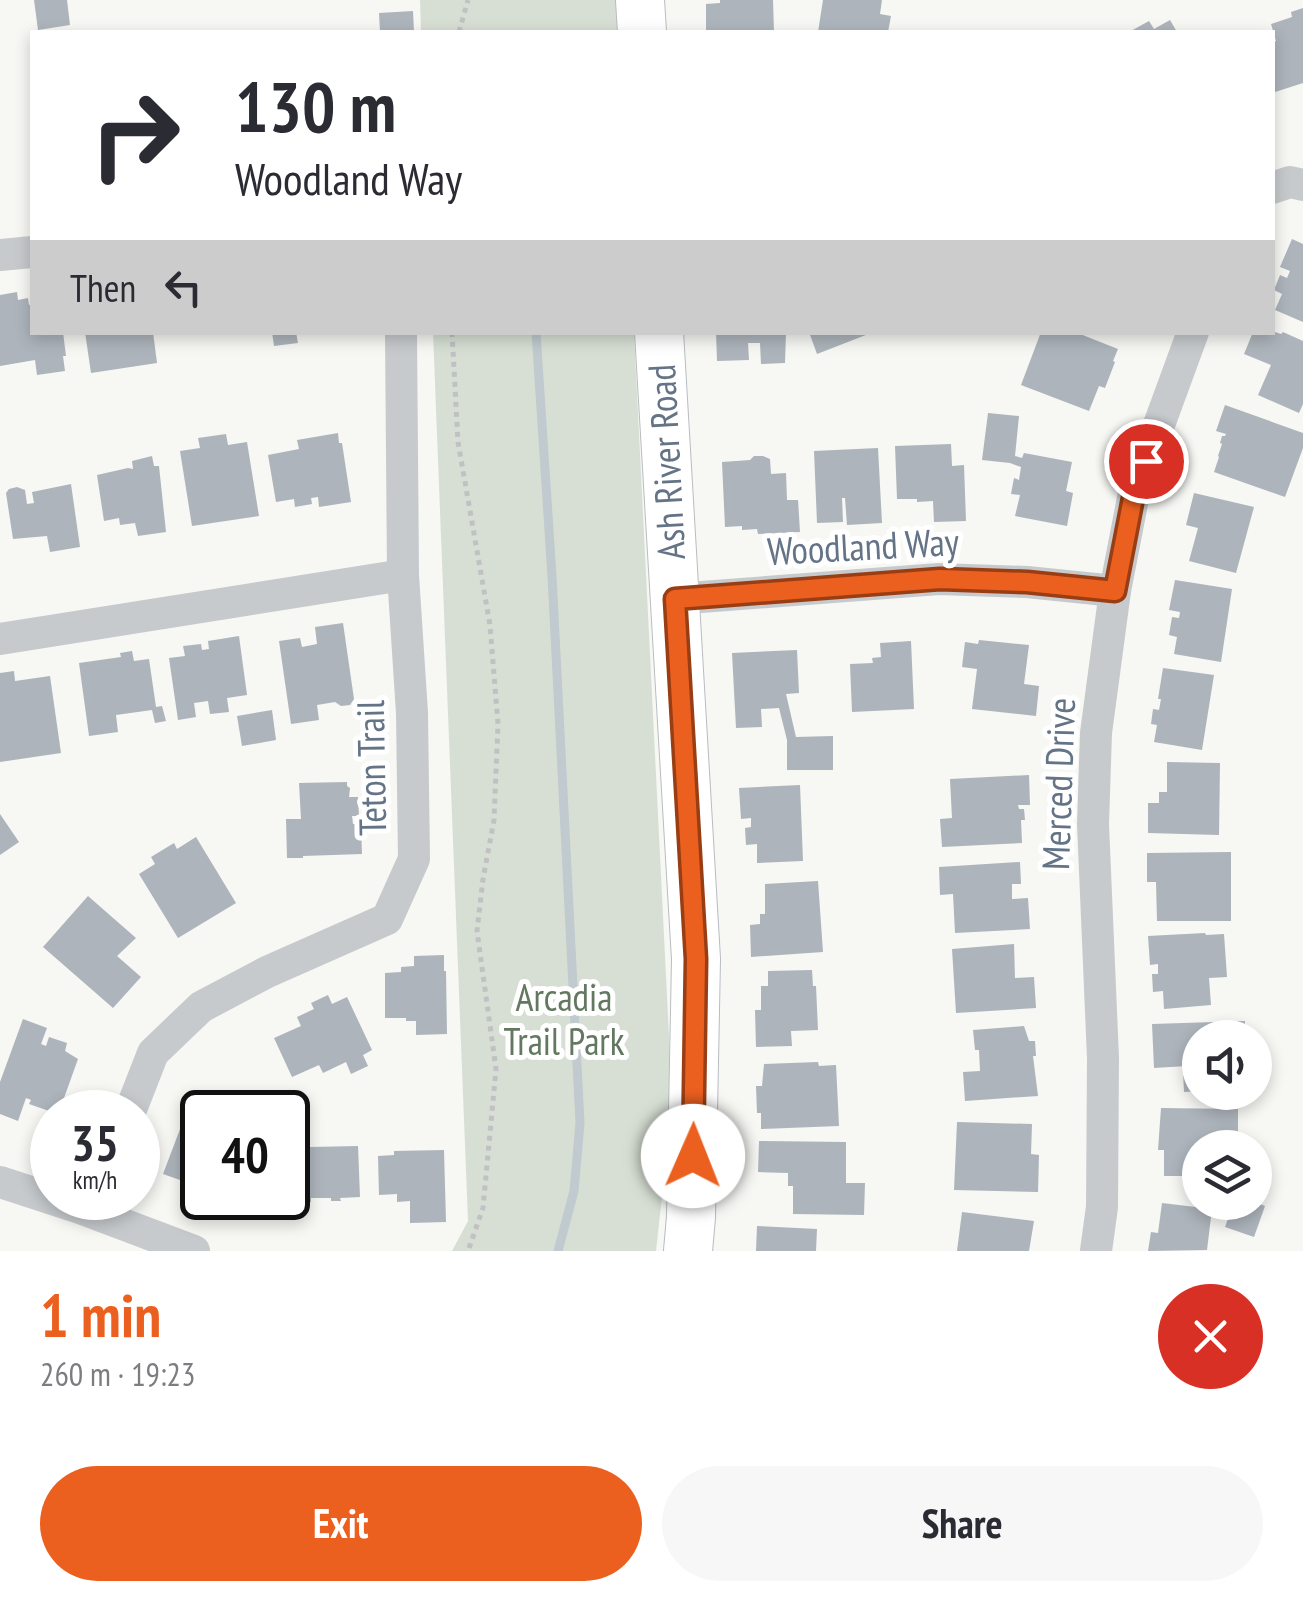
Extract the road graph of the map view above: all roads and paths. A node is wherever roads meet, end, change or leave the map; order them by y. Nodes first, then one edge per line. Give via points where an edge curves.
1 (468, 0) edge
2 (640, 0) edge
3 (460, 30) edge
4 (642, 30) edge
5 (1303, 184) edge
6 (1275, 187) edge
7 (30, 252) edge
8 (0, 256) edge
9 (401, 335) edge
10 (452, 335) edge
11 (659, 335) edge
12 (1191, 335) edge
13 (403, 575) junction
14 (1115, 591) junction
15 (675, 599) junction
16 (0, 639) edge
17 (138, 1090) edge
18 (0, 1182) edge
19 (30, 1190) edge
20 (123, 1220) edge
21 (194, 1251) edge
22 (468, 1251) edge
23 (688, 1251) edge
24 (1096, 1251) edge

1 - 3 path
2 - 4 street
5 - 6 street
7 - 8 street
9 - 13 street, Teton Trail
10 - 22 path via 458,442 490,625 498,724 494,820 477,931 496,1070 483,1208
11 - 15 street, Ash River Road
12 - 14 street, Merced Drive via 1134,493
13 - 16 street
13 - 17 street, Teton Trail via 414,859 387,920 202,1007 152,1053
14 - 15 street, Woodland Way via 940,579
14 - 24 street, Merced Drive via 1096,734 1093,824 1102,1058
15 - 23 street, Ash River Road via 696,959
18 - 19 street
20 - 21 street

